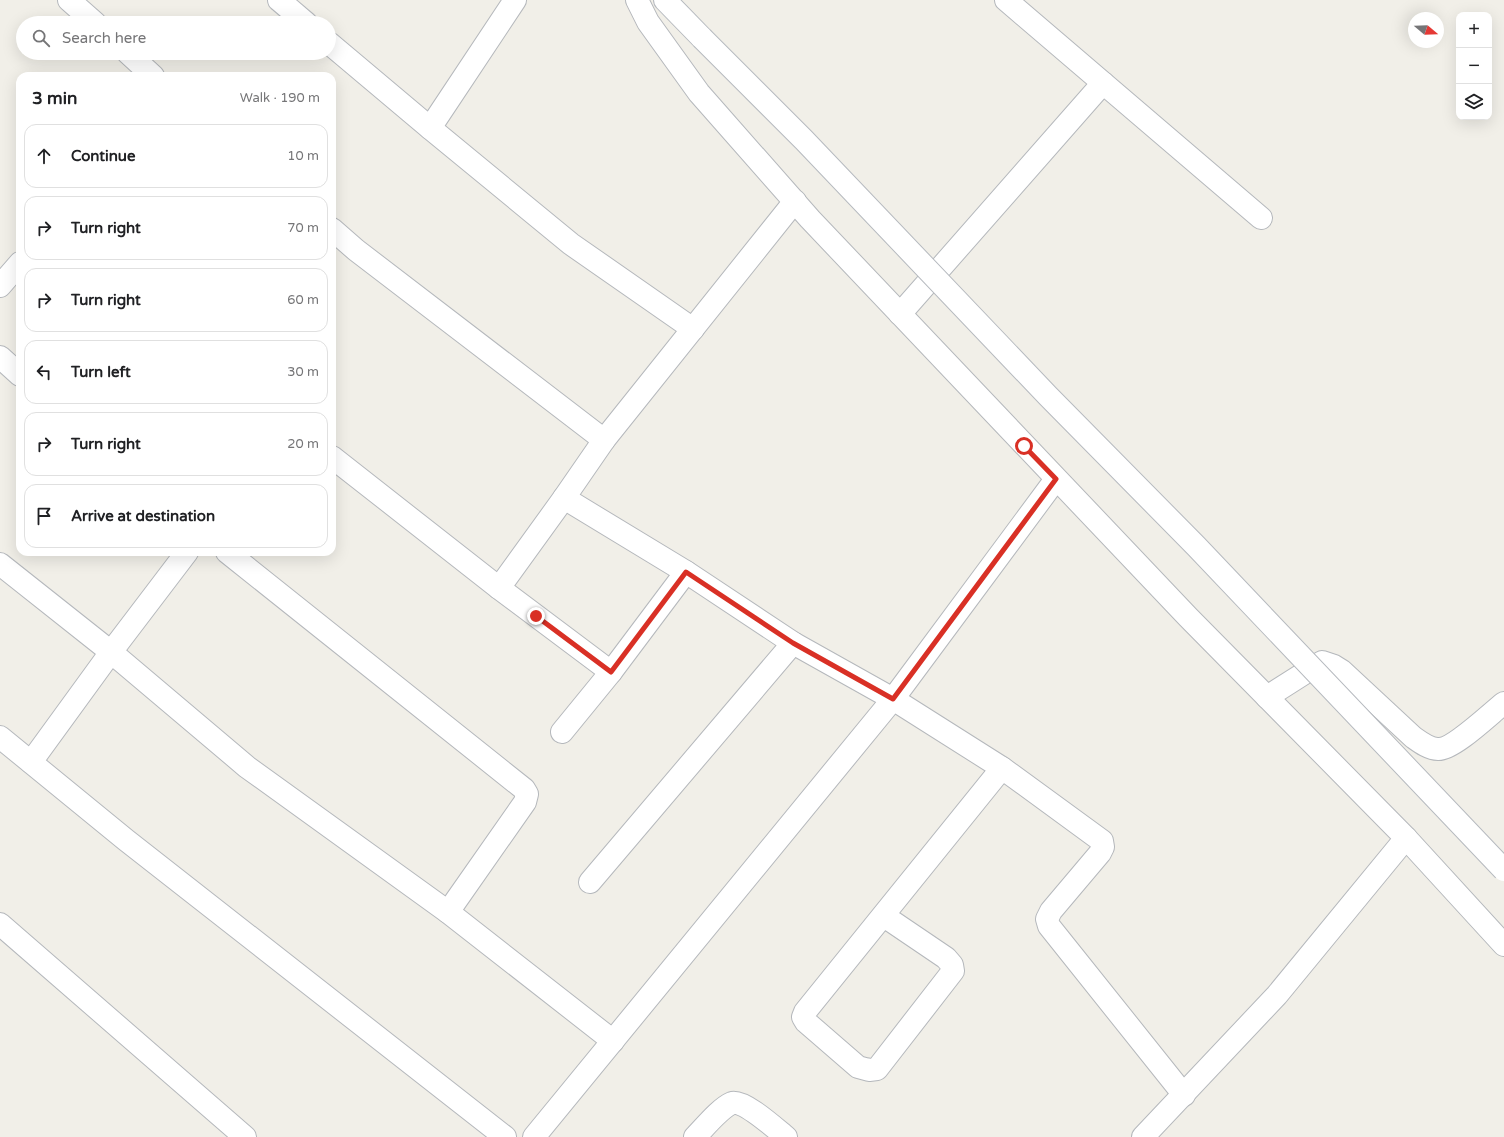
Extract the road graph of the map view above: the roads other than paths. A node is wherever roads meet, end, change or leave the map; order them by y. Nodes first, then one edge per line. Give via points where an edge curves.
1 (69, 0) edge
2 (279, 0) edge
3 (515, 0) edge
4 (637, 0) edge
5 (1006, 0) edge
6 (671, 2) edge
7 (87, 16) edge
8 (298, 16) edge
9 (336, 49) edge
10 (136, 60) edge
11 (149, 72) edge
12 (1103, 83) junction
13 (430, 128) junction
14 (795, 201) junction
15 (1261, 218) dead end
16 (336, 232) edge
17 (16, 268) edge
18 (0, 286) edge
19 (900, 314) junction
20 (693, 329) junction
21 (0, 357) edge
22 (16, 371) edge
23 (604, 440) junction
24 (336, 460) edge
25 (1056, 479) junction
26 (564, 498) junction
27 (184, 556) edge
28 (232, 556) edge
29 (0, 564) edge
30 (686, 572) junction
31 (499, 588) junction
32 (793, 643) junction
33 (111, 652) junction
34 (611, 672) junction
35 (1267, 697) junction
36 (893, 699) junction
37 (1504, 703) edge
38 (562, 732) dead end
39 (0, 737) edge
40 (32, 762) junction
41 (1002, 768) junction
42 (1406, 838) junction
43 (1504, 870) edge
44 (590, 882) dead end
45 (448, 912) junction
46 (884, 916) junction
47 (0, 924) edge
48 (1504, 946) edge
49 (613, 1041) junction
50 (1184, 1095) junction
51 (245, 1137) edge
52 (505, 1137) edge
53 (534, 1137) edge
54 (695, 1137) edge
55 (786, 1137) edge
56 (1143, 1137) edge

1 - 7 street
2 - 8 street
3 - 13 street
4 - 14 street via 648,22 699,93
5 - 12 street
6 - 43 street, bridge via 702,38 810,146 1048,396 1202,551
9 - 13 street
10 - 11 street
12 - 15 street
12 - 19 street
13 - 20 street via 571,244
14 - 19 street
14 - 20 street
16 - 23 street
17 - 18 street
19 - 25 street
20 - 23 street
21 - 22 street
23 - 26 street
24 - 31 street
25 - 35 street
25 - 36 street
26 - 30 street
26 - 31 street
27 - 33 street
28 - 45 street via 527,794 525,802
29 - 33 street
30 - 32 street
30 - 34 street
31 - 34 street
32 - 36 street
32 - 44 street
33 - 40 street
33 - 45 street via 247,767
34 - 38 street
35 - 37 street via 1322,662 1342,671 1413,737 1438,750 1454,744
35 - 42 street
36 - 41 street
36 - 49 street
39 - 40 street
40 - 52 street via 126,840
41 - 46 street
41 - 50 street via 1102,841 1100,853 1051,911 1047,919 1049,926
42 - 48 street
42 - 50 street via 1277,995
45 - 49 street
46 - 46 street via 802,1017 858,1067 869,1070 876,1068 952,971 952,965 946,958
47 - 51 street
49 - 53 street
50 - 56 street
54 - 55 street via 734,1102 744,1105

